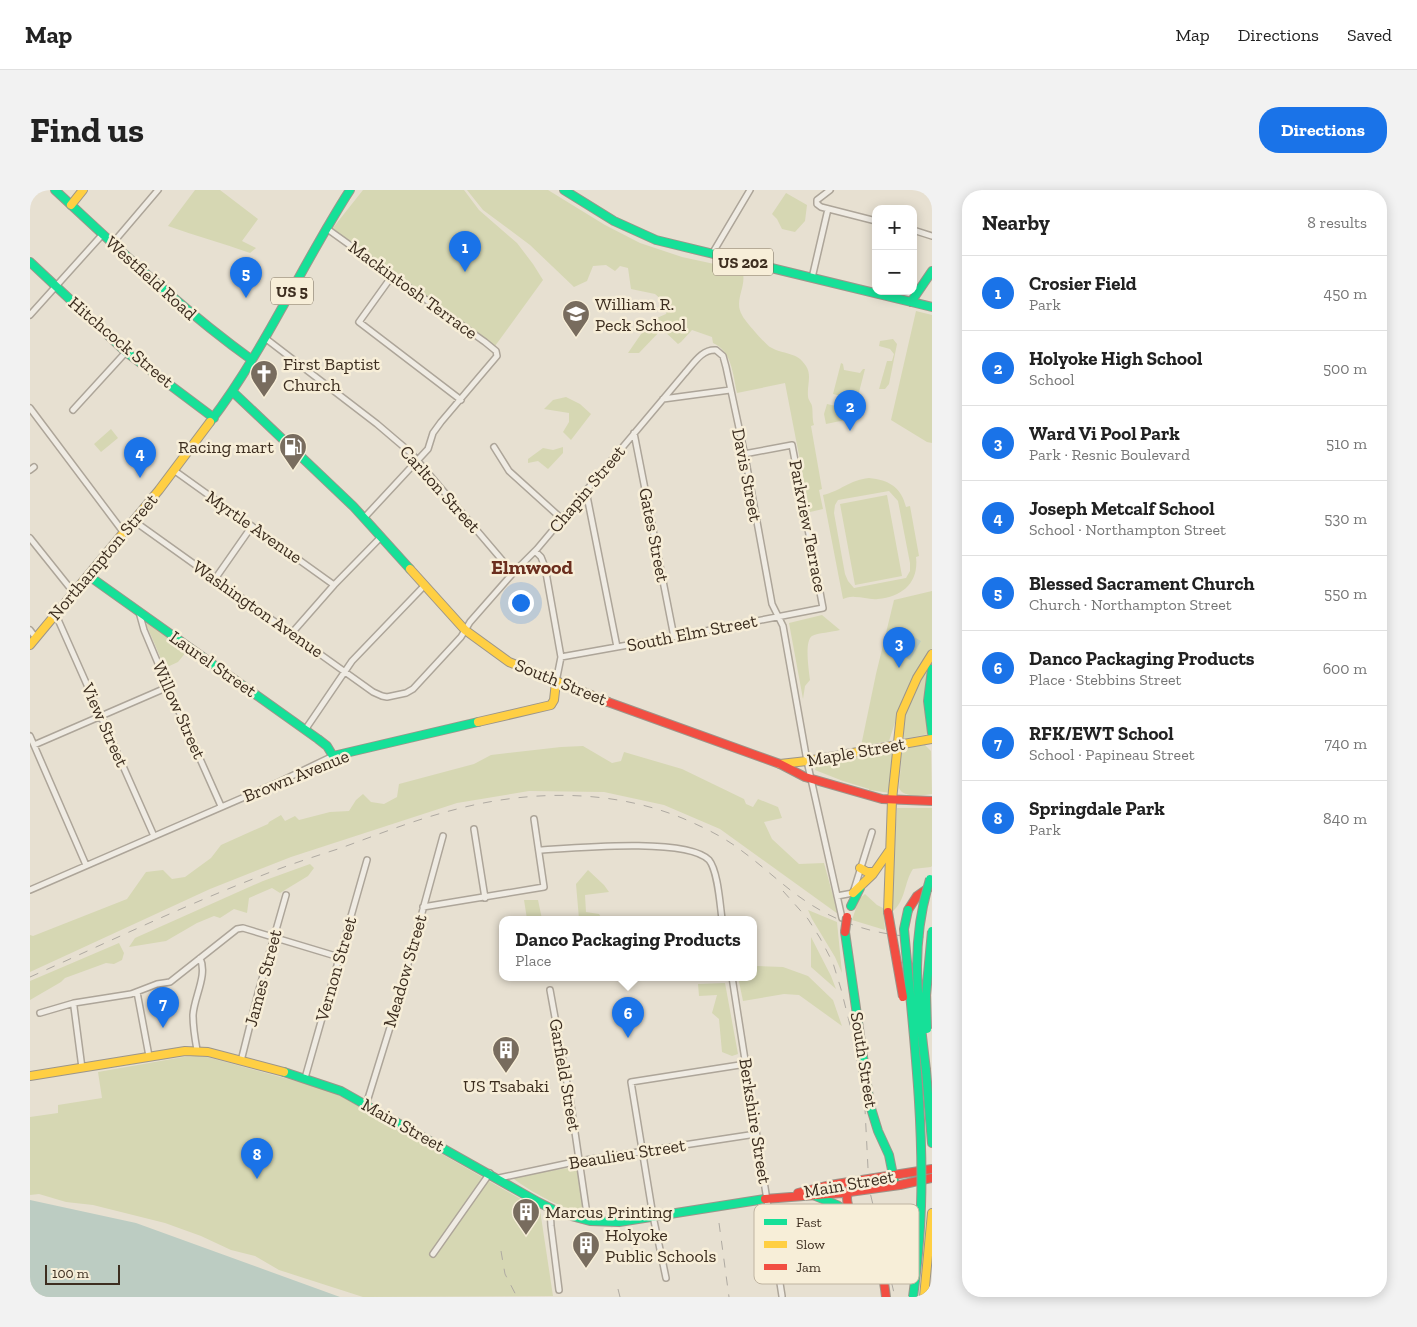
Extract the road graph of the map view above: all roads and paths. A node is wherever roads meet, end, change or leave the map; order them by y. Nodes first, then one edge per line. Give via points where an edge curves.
1 (55, 190) edge
2 (83, 190) edge
3 (158, 190) edge
4 (350, 190) edge
5 (564, 190) edge
6 (750, 190) edge
7 (830, 190) edge
8 (71, 205) junction
9 (828, 209) junction
10 (872, 220) edge
11 (326, 228) junction
12 (917, 231) edge
13 (102, 235) junction
14 (932, 236) edge
15 (112, 244) junction
16 (712, 254) junction
17 (30, 262) edge
18 (932, 271) edge
19 (392, 276) junction
20 (812, 278) junction
21 (56, 287) junction
22 (911, 302) junction
23 (932, 307) edge
24 (30, 314) edge
25 (265, 338) junction
26 (126, 352) junction
27 (703, 354) joint
28 (252, 360) junction
29 (730, 390) junction
30 (233, 392) junction
31 (460, 400) junction
32 (662, 400) junction
33 (30, 408) edge
34 (73, 410) dead end
35 (214, 418) junction
36 (634, 433) junction
37 (494, 447) dead end
38 (744, 454) junction
39 (418, 460) junction
40 (175, 471) junction
41 (586, 491) junction
42 (364, 518) junction
43 (562, 519) junction
44 (134, 521) junction
45 (252, 526) junction
46 (124, 533) junction
47 (381, 537) junction
48 (30, 538) edge
49 (535, 551) junction
50 (513, 572) junction
51 (88, 576) junction
52 (215, 579) junction
53 (334, 585) junction
54 (424, 585) junction
55 (74, 593) junction
56 (823, 608) joint
57 (139, 612) junction
58 (56, 615) junction
59 (777, 616) junction
60 (30, 630) edge
61 (465, 630) junction
62 (291, 634) junction
63 (674, 637) junction
64 (36, 638) junction
65 (30, 645) edge
66 (618, 647) junction
67 (932, 654) edge
68 (561, 657) junction
69 (932, 669) edge
70 (345, 671) junction
71 (556, 682) junction
72 (168, 687) junction
73 (382, 696) joint
74 (102, 717) junction
75 (305, 730) junction
76 (932, 733) edge
77 (30, 736) edge
78 (932, 739) edge
79 (898, 744) junction
80 (34, 746) junction
81 (333, 756) junction
82 (807, 761) junction
83 (780, 764) junction
84 (811, 777) junction
85 (892, 800) junction
86 (932, 801) edge
87 (221, 806) junction
88 (534, 820) dead end
89 (474, 829) dead end
90 (872, 832) dead end
91 (154, 836) junction
92 (442, 836) dead end
93 (890, 848) junction
94 (540, 850) junction
95 (367, 860) dead end
96 (86, 865) junction
97 (860, 868) junction
98 (874, 872) junction
99 (931, 879) edge
100 (861, 887) junction
101 (30, 890) edge
102 (853, 892) junction
103 (286, 894) dead end
104 (837, 896) junction
105 (485, 898) junction
106 (851, 906) junction
107 (423, 907) junction
108 (722, 916) edge
109 (845, 918) junction
110 (932, 931) edge
111 (273, 938) junction
112 (339, 957) junction
113 (200, 958) junction
114 (733, 981) edge
115 (550, 990) dead end
116 (137, 992) junction
117 (74, 1003) junction
118 (40, 1013) dead end
119 (197, 1050) junction
120 (149, 1056) junction
121 (241, 1061) junction
122 (746, 1064) junction
123 (82, 1068) junction
124 (926, 1070) junction
125 (30, 1076) edge
126 (305, 1078) junction
127 (366, 1105) junction
128 (919, 1107) junction
129 (756, 1134) junction
130 (932, 1143) edge
131 (642, 1151) junction
132 (580, 1161) junction
133 (932, 1169) edge
134 (490, 1173) junction
135 (893, 1176) junction
136 (499, 1178) junction
137 (932, 1178) edge
138 (857, 1182) junction
139 (895, 1185) junction
140 (848, 1192) junction
141 (814, 1195) junction
142 (767, 1200) junction
143 (768, 1204) edge
144 (834, 1204) edge
145 (849, 1204) edge
146 (550, 1208) junction
147 (932, 1213) edge
148 (653, 1216) junction
149 (588, 1221) junction
150 (919, 1240) edge
151 (433, 1254) dead end
152 (666, 1278) dead end
153 (884, 1284) edge
154 (915, 1284) edge
155 (560, 1290) dead end
156 (886, 1297) edge
157 (913, 1297) edge
158 (924, 1297) edge

1 - 8 main road, Westfield Road
2 - 8 main road
3 - 15 street
4 - 11 main road, Northampton Street / US 5
5 - 16 main road, US 202 via 638,233
6 - 16 street
7 - 9 street via 817,200 817,204
8 - 13 main road, Westfield Road
9 - 10 street
9 - 20 street
11 - 19 street, Mackintosh Terrace
11 - 25 main road, Northampton Street / US 5
12 - 14 street
13 - 15 main road, Westfield Road
13 - 21 street
15 - 28 main road, Westfield Road via 197,320
16 - 20 main road, US 202
17 - 21 main road, Hitchcock Street
18 - 22 main road
19 - 31 street via 359,322
19 - 31 street, Mackintosh Terrace via 496,352 497,356
20 - 22 main road, US 202
21 - 24 street
21 - 26 main road, Hitchcock Street
22 - 23 main road, US 202
25 - 28 main road, Northampton Street / US 5
25 - 39 street, Carlton Street via 377,424
26 - 34 street
26 - 35 main road, Hitchcock Street
27 - 29 street, Davis Street via 716,350 723,356
27 - 32 street, Chapin Street
28 - 30 main road, Northampton Street / US 5
29 - 32 street
29 - 38 street, Davis Street
30 - 35 main road, Northampton Street / US 5
30 - 42 main road, South Street
31 - 39 street via 433,433 428,449
32 - 36 street, Chapin Street
33 - 46 street
35 - 40 main road, Northampton Street / US 5
36 - 41 street, Chapin Street
36 - 63 street, Gates Street
37 - 43 street via 509,471
38 - 56 street, Parkview Terrace via 792,445
38 - 59 street, Davis Street via 772,604
39 - 42 street
39 - 50 street, Carlton Street
40 - 44 main road, Northampton Street / US 5
40 - 45 street, Myrtle Avenue
41 - 43 street, Chapin Street
41 - 66 street
42 - 47 main road, South Street
43 - 49 street, Chapin Street
44 - 46 main road, Northampton Street / US 5
44 - 52 street, Washington Avenue
45 - 52 street
45 - 53 street, Myrtle Avenue
46 - 51 main road, Northampton Street / US 5
47 - 53 street
47 - 54 main road, South Street
48 - 55 street
49 - 50 street, Chapin Street
49 - 68 street via 545,568
50 - 61 street, Chapin Street
51 - 55 main road, Northampton Street / US 5
51 - 57 main road, Laurel Street
52 - 62 street, Washington Avenue
53 - 62 street
54 - 61 main road, South Street
54 - 70 street
55 - 58 main road, Northampton Street / US 5
56 - 59 street, South Elm Street
57 - 72 street, Willow Street
57 - 75 main road, Laurel Street
58 - 64 main road, Northampton Street / US 5
58 - 74 street, View Street
59 - 63 street, South Elm Street
59 - 82 street, Davis Street via 783,626
60 - 64 street
61 - 71 main road, South Street via 513,664
61 - 73 street, Chapin Street via 413,688 406,693
62 - 70 street, Washington Avenue
63 - 66 street, South Elm Street
64 - 65 main road, Northampton Street / US 5
66 - 68 street, South Elm Street
67 - 79 main road via 904,707
68 - 71 street
69 - 76 main road via 928,706
70 - 73 street, Washington Avenue
70 - 75 street
71 - 81 main road, Brown Avenue via 551,705
71 - 83 main road, South Street
72 - 74 street
72 - 87 street, Willow Street
74 - 80 street
74 - 91 street, View Street
75 - 81 main road, Laurel Street via 324,744
77 - 80 street
78 - 79 main road, Maple Street
79 - 82 main road, Maple Street
79 - 85 main road
80 - 96 street
81 - 87 street, Brown Avenue
82 - 83 main road, Maple Street via 799,768
82 - 84 street, Davis Street
83 - 84 main road, South Street
84 - 85 main road, South Street
84 - 104 street
85 - 86 main road, South Street
85 - 93 main road
87 - 91 street, Brown Avenue
88 - 94 street
89 - 105 street
90 - 97 street
91 - 96 street, Brown Avenue
92 - 107 street, Meadow Street
93 - 98 main road
93 - 128 main road, bridge via 888,912
94 - 105 street via 544,887
94 - 108 street via 655,846 698,852 709,860 714,870
95 - 112 street, Vernon Street
96 - 101 street, Brown Avenue
97 - 98 main road
97 - 102 street
98 - 100 main road
99 - 124 main road, bridge via 920,911 917,938 918,1002
99 - 128 main road, bridge via 908,910 904,928
100 - 102 main road
100 - 106 main road, South Street
102 - 104 street
102 - 106 street
103 - 111 street, James Street
104 - 109 street
105 - 107 street
106 - 109 main road, South Street
107 - 127 street, Meadow Street
109 - 135 main road, South Street, bridge via 873,1116 889,1155
110 - 124 main road, bridge via 926,995
111 - 112 street
111 - 113 street via 237,929
111 - 121 street, James Street
112 - 126 street, Vernon Street
113 - 116 street via 170,982
113 - 119 street via 202,977 193,1016
114 - 122 street, Berkshire Street
115 - 132 street, Garfield Street
116 - 117 street
116 - 120 street
117 - 118 street
117 - 123 street
119 - 120 main road, Main Street
119 - 121 main road, Main Street
120 - 123 main road, Main Street
121 - 126 main road, Main Street
122 - 129 street, Berkshire Street
122 - 131 street via 631,1082
123 - 125 main road, Main Street
124 - 130 main road
126 - 127 main road, Main Street via 341,1091
127 - 134 main road, Main Street
128 - 150 main road, bridge via 922,1199
129 - 131 street, Beaulieu Street
129 - 142 street, Berkshire Street
131 - 132 street, Beaulieu Street
131 - 148 street
132 - 136 street, Beaulieu Street
132 - 149 street, Garfield Street
133 - 135 main road, Main Street
134 - 136 main road, Main Street
134 - 151 street
135 - 138 main road, Main Street
135 - 139 main road, South Street
136 - 146 main road, Main Street
137 - 139 main road, Main Street
138 - 140 main road
138 - 142 main road, Main Street
139 - 140 main road, Main Street
140 - 141 main road, Main Street
140 - 145 main road
141 - 142 main road, Main Street
141 - 144 main road
142 - 143 street, Berkshire Street
142 - 148 main road, Main Street
146 - 149 main road, Main Street
146 - 155 street
147 - 158 main road
148 - 149 main road, Main Street via 619,1222
148 - 152 street
153 - 156 main road
154 - 157 main road, bridge

